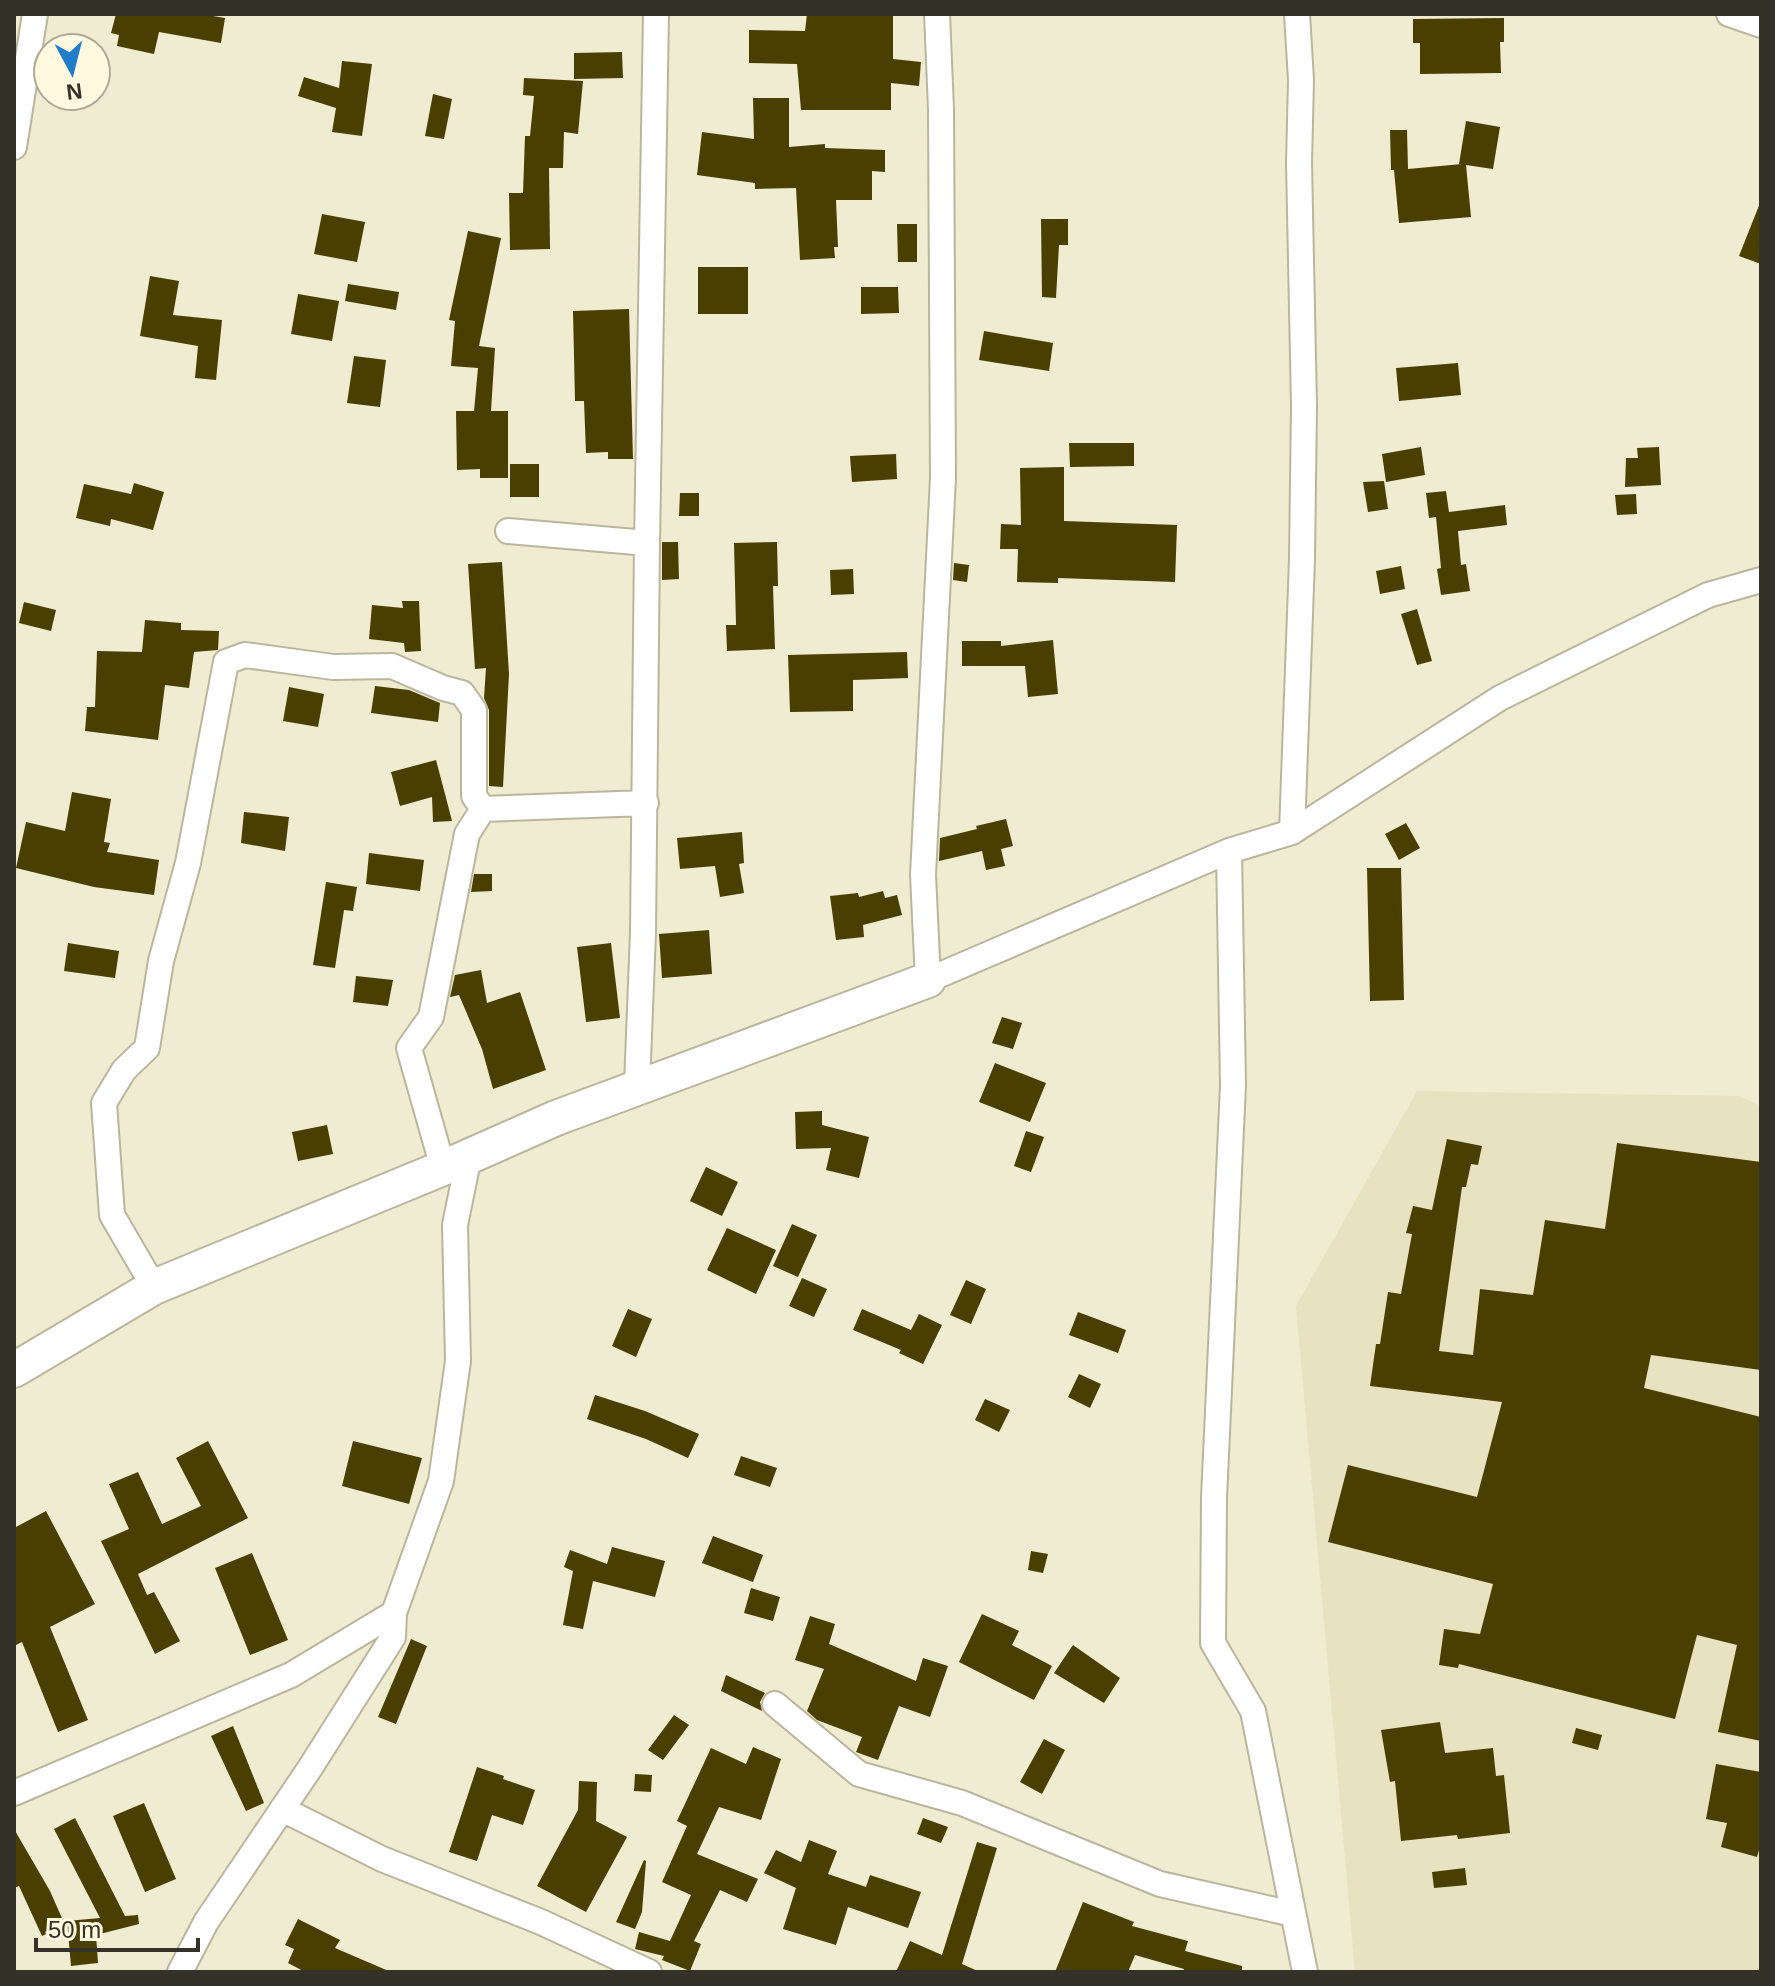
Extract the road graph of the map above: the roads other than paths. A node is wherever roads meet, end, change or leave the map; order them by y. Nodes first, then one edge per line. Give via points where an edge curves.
1 (35, 14) edge
2 (656, 14) edge
3 (937, 14) edge
4 (1297, 14) edge
5 (1729, 14) edge
6 (1761, 25) edge
7 (17, 114) edge
8 (14, 147) edge
9 (508, 531) dead end
10 (647, 543) junction
11 (1761, 580) edge
12 (646, 803) junction
13 (483, 809) junction
14 (1292, 832) junction
15 (1229, 851) junction
16 (928, 980) junction
17 (637, 1086) junction
18 (456, 1162) junction
19 (154, 1287) junction
20 (14, 1370) edge
21 (394, 1613) junction
22 (775, 1704) dead end
23 (14, 1793) edge
24 (282, 1809) junction
25 (1293, 1914) junction
26 (180, 1972) edge
27 (649, 1972) edge
28 (1305, 1972) edge

1 - 7 street
2 - 10 street
3 - 16 street via 943,478 923,875
4 - 14 street via 1304,406
5 - 6 street
7 - 8 street
9 - 10 street
10 - 12 street
11 - 14 street via 1708,595 1500,698
12 - 13 street
12 - 17 street
13 - 18 street via 467,834 431,1017 409,1048
13 - 19 street via 474,796 474,710 462,693 392,666 333,667 245,655 226,662 147,1048 124,1070 104,1103 112,1215
14 - 15 street
15 - 16 street
15 - 25 street via 1233,1085 1214,1498 1213,1643 1253,1711
16 - 17 street
17 - 18 street
18 - 19 street
18 - 21 street via 458,1361 441,1481
19 - 20 street
21 - 23 street via 291,1675
21 - 24 street via 393,1637
22 - 25 street via 859,1774 962,1803 1160,1884
24 - 26 street via 206,1922
24 - 27 street via 382,1859
25 - 28 street

